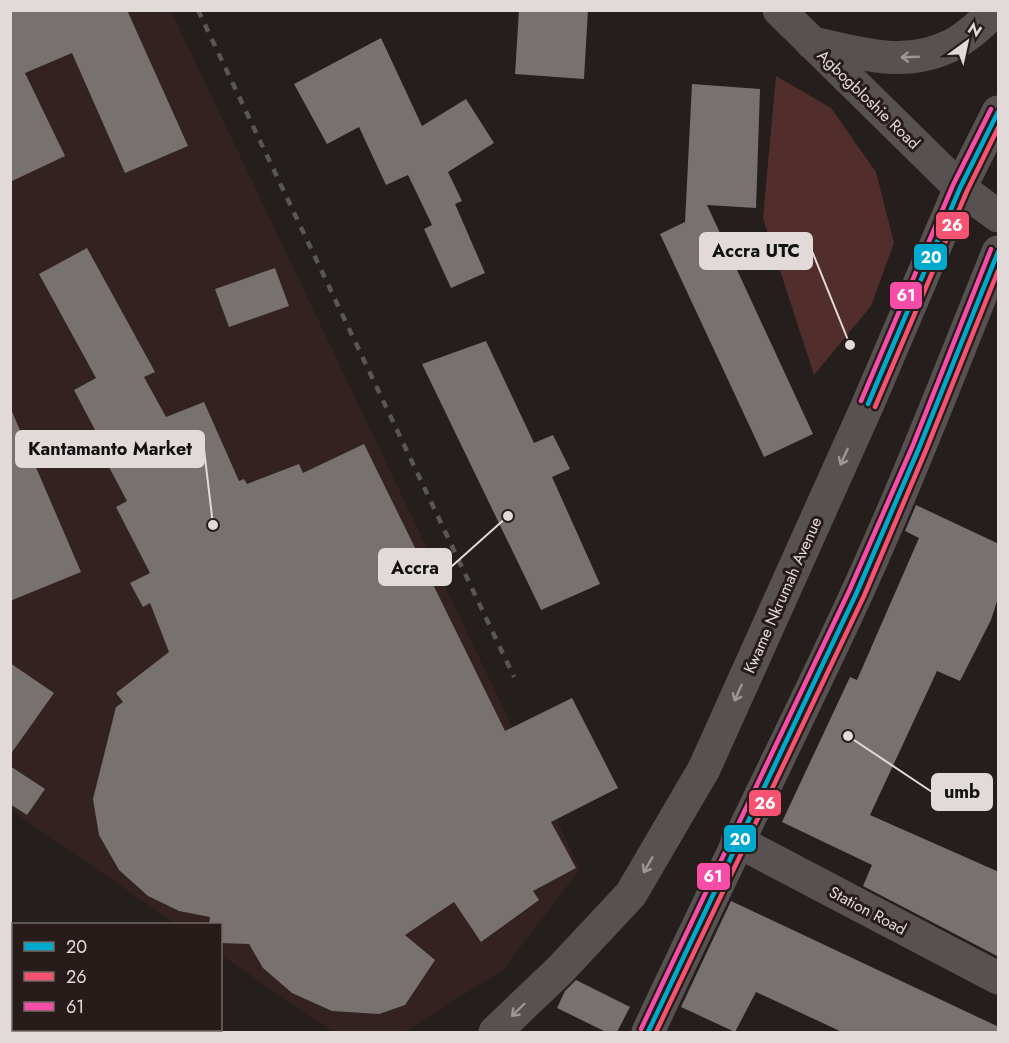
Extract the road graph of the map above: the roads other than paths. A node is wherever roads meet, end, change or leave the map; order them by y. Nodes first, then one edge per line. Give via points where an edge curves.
1 (778, 10) edge
2 (996, 10) edge
3 (812, 43) junction
4 (999, 112) edge
5 (960, 188) junction
6 (999, 216) edge
7 (999, 252) edge
8 (736, 841) junction
9 (999, 978) edge
10 (495, 1032) edge
11 (648, 1032) edge

1 - 3 main road, Agbogbloshie Road
2 -> 3 main road via 954,44 915,59 875,56
3 - 5 main road, Agbogbloshie Road
4 - 5 main road, Kwame Nkrumah Avenue
5 - 6 main road, Agbogbloshie Road
5 -> 10 main road, Kwame Nkrumah Avenue via 704,769 631,894 561,970
7 - 8 main road via 836,639
8 - 9 main road, Station Road
8 - 11 main road

